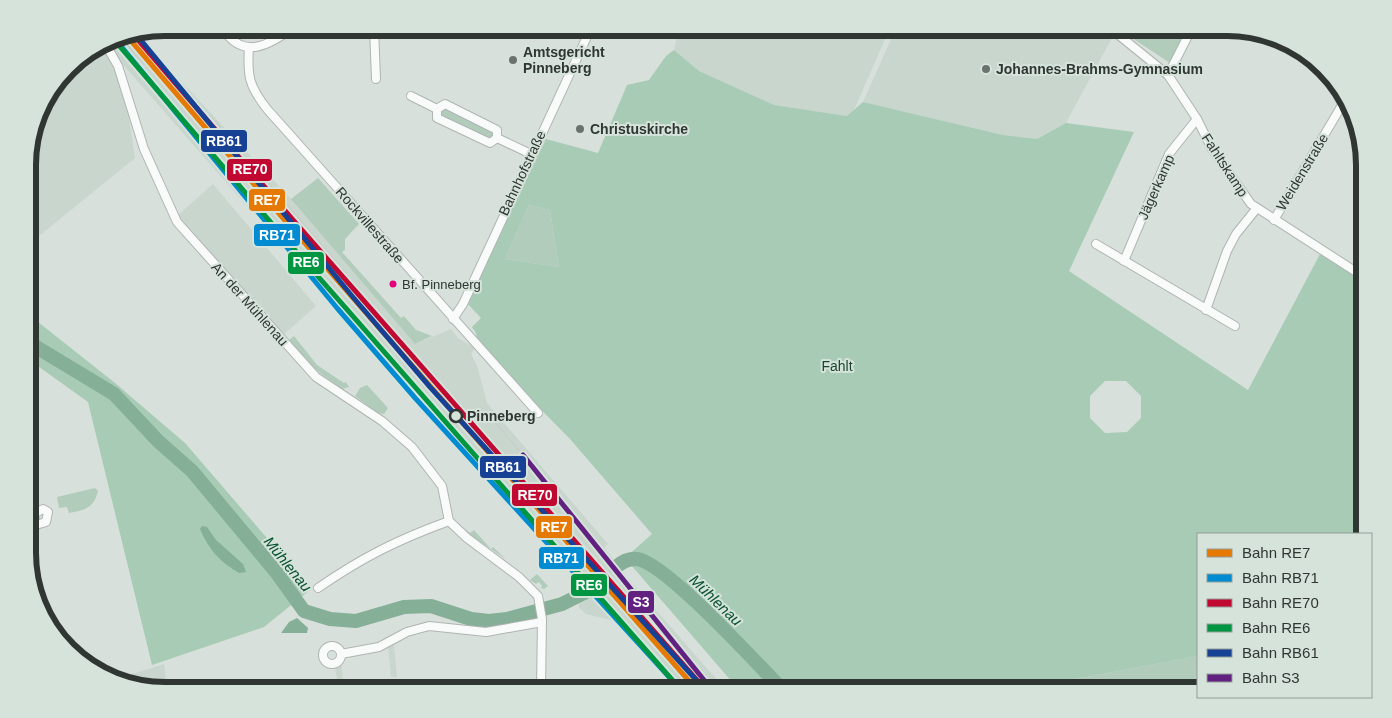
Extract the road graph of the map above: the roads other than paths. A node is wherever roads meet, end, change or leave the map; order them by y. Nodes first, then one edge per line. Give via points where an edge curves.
1 (1120, 36) edge
2 (1188, 36) edge
3 (230, 37) edge
4 (280, 37) edge
5 (374, 37) edge
6 (587, 37) edge
7 (249, 47) junction
8 (109, 50) edge
9 (1168, 75) junction
10 (376, 79) dead end
11 (410, 96) dead end
12 (1341, 107) edge
13 (437, 109) junction
14 (1197, 119) junction
15 (498, 138) junction
16 (531, 154) junction
17 (1257, 208) junction
18 (1274, 220) junction
19 (1096, 244) dead end
20 (1124, 261) junction
21 (1356, 273) edge
22 (1206, 310) junction
23 (453, 319) junction
24 (1235, 326) dead end
25 (538, 413) dead end
26 (449, 521) junction
27 (318, 588) dead end
28 (542, 620) junction
29 (341, 654) dead end
30 (541, 682) edge

1 - 9 street, Fahltskamp
2 - 9 street
3 - 7 street
4 - 7 street via 269,44
5 - 10 street
6 - 16 street, Bahnhofstraße
7 - 23 street, Rockvillestraße via 248,69 255,93
8 - 26 street, An der Mühlenau via 118,66 144,149 176,222 316,377 382,422 412,447 442,486
9 - 14 street, Fahltskamp
11 - 13 street
12 - 18 street, Weidenstraße
13 - 15 street via 444,104 497,130
13 - 15 street via 437,118 490,143
14 - 17 street, Fahltskamp via 1212,149
14 - 20 street, Jägerkamp via 1169,154
15 - 16 street
16 - 23 street, Bahnhofstraße via 463,304
17 - 18 street, Fahltskamp
17 - 22 street via 1227,251
18 - 21 street, Fahltskamp
19 - 20 street
20 - 22 street
22 - 24 street
23 - 25 street, Rockvillestraße
26 - 27 street via 404,537 361,559
26 - 28 street via 538,596
28 - 29 street via 486,632 429,626 407,632 379,646
28 - 30 street

